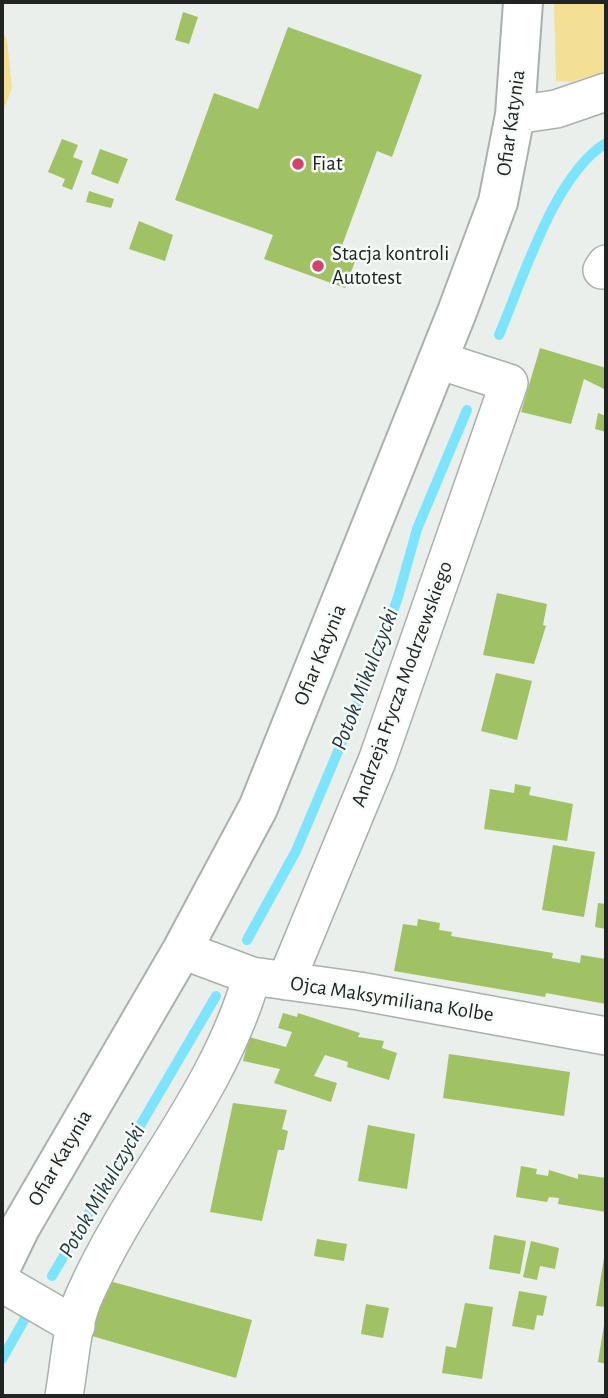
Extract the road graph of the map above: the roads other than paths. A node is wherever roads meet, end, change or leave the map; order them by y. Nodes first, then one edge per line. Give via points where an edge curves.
1 (523, 2) edge
2 (606, 92) edge
3 (516, 114) junction
4 (438, 360) junction
5 (182, 950) junction
6 (269, 979) junction
7 (606, 1036) edge
8 (2, 1265) edge
9 (2, 1283) edge
10 (76, 1326) junction
11 (64, 1396) edge

1 - 3 street, Ofiar Katynia
2 - 3 street via 556,109
3 - 4 street, Ofiar Katynia via 498,202
4 - 5 street, Ofiar Katynia via 258,808
4 - 6 street, Andrzeja Frycza Modrzewskiego via 509,383 377,761
5 - 6 street, Ojca Maksymiliana Kolbe
5 - 8 street, Ofiar Katynia
6 - 7 street, Ojca Maksymiliana Kolbe
6 - 10 street, Andrzeja Frycza Modrzewskiego via 239,1021 213,1077 85,1293
9 - 10 street
10 - 11 street, Andrzeja Frycza Modrzewskiego

